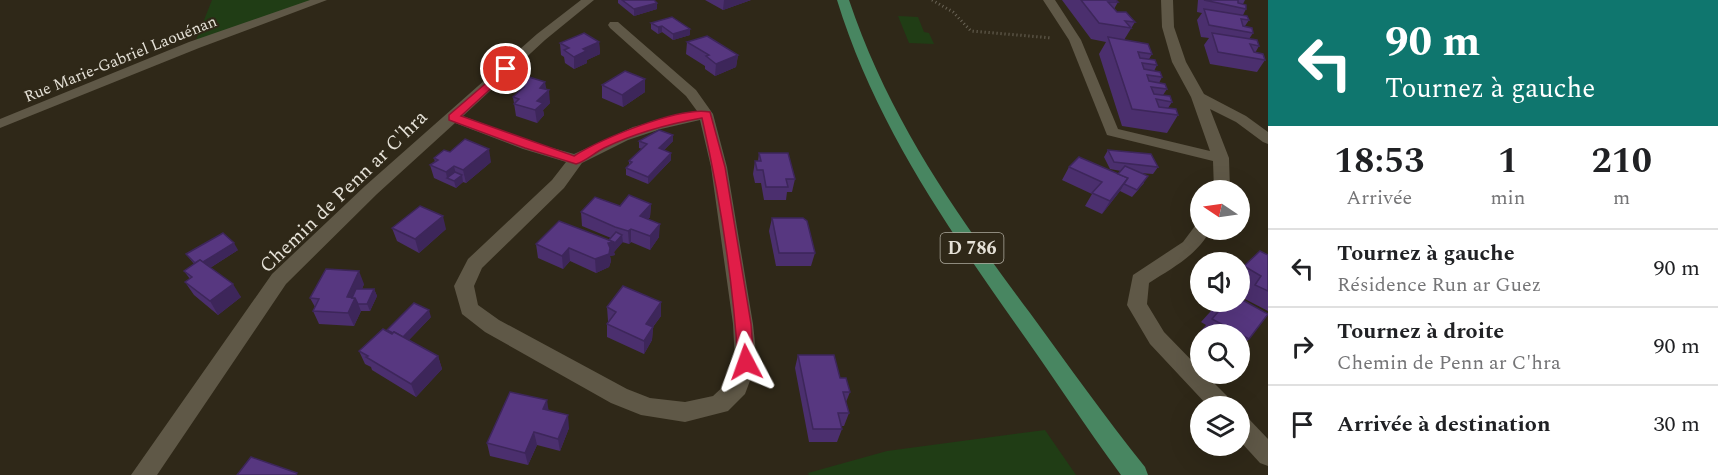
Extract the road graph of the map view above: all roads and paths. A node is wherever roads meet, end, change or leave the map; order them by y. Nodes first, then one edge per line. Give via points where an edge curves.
1 (321, 0) edge
2 (588, 0) edge
3 (843, 0) edge
4 (932, 0) edge
5 (1049, 0) edge
6 (1167, 0) edge
7 (614, 25) dead end
8 (1075, 40) junction
9 (1198, 97) junction
10 (706, 114) junction
11 (453, 117) junction
12 (0, 124) edge
13 (1268, 140) edge
14 (1221, 158) junction
15 (576, 160) junction
16 (1222, 180) edge
17 (1194, 240) edge
18 (1212, 396) edge
19 (1250, 436) edge
20 (1268, 455) edge
21 (143, 475) edge
22 (1136, 475) edge

1 - 12 street, Rue Marie-Gabriel Laouénan via 194,45
2 - 11 street, Chemin de Penn ar C'hra
3 - 22 main road, D 786 via 867,65 906,145 975,253
4 - 8 path via 953,12 971,31
5 - 8 street
6 - 9 street via 1168,27 1179,62
7 - 10 street via 692,93
8 - 14 street via 1112,132
9 - 13 street via 1241,119
9 - 14 street
10 - 15 street via 668,120 630,133 599,145
10 - 15 street via 721,178 746,362 736,387 720,404 685,412 649,408 492,326 469,309 464,286 475,264 558,184
11 - 15 street
11 - 21 street, Chemin de Penn ar C'hra via 279,279
14 - 16 street
17 - 18 street via 1140,280 1137,305 1157,338
19 - 20 street

